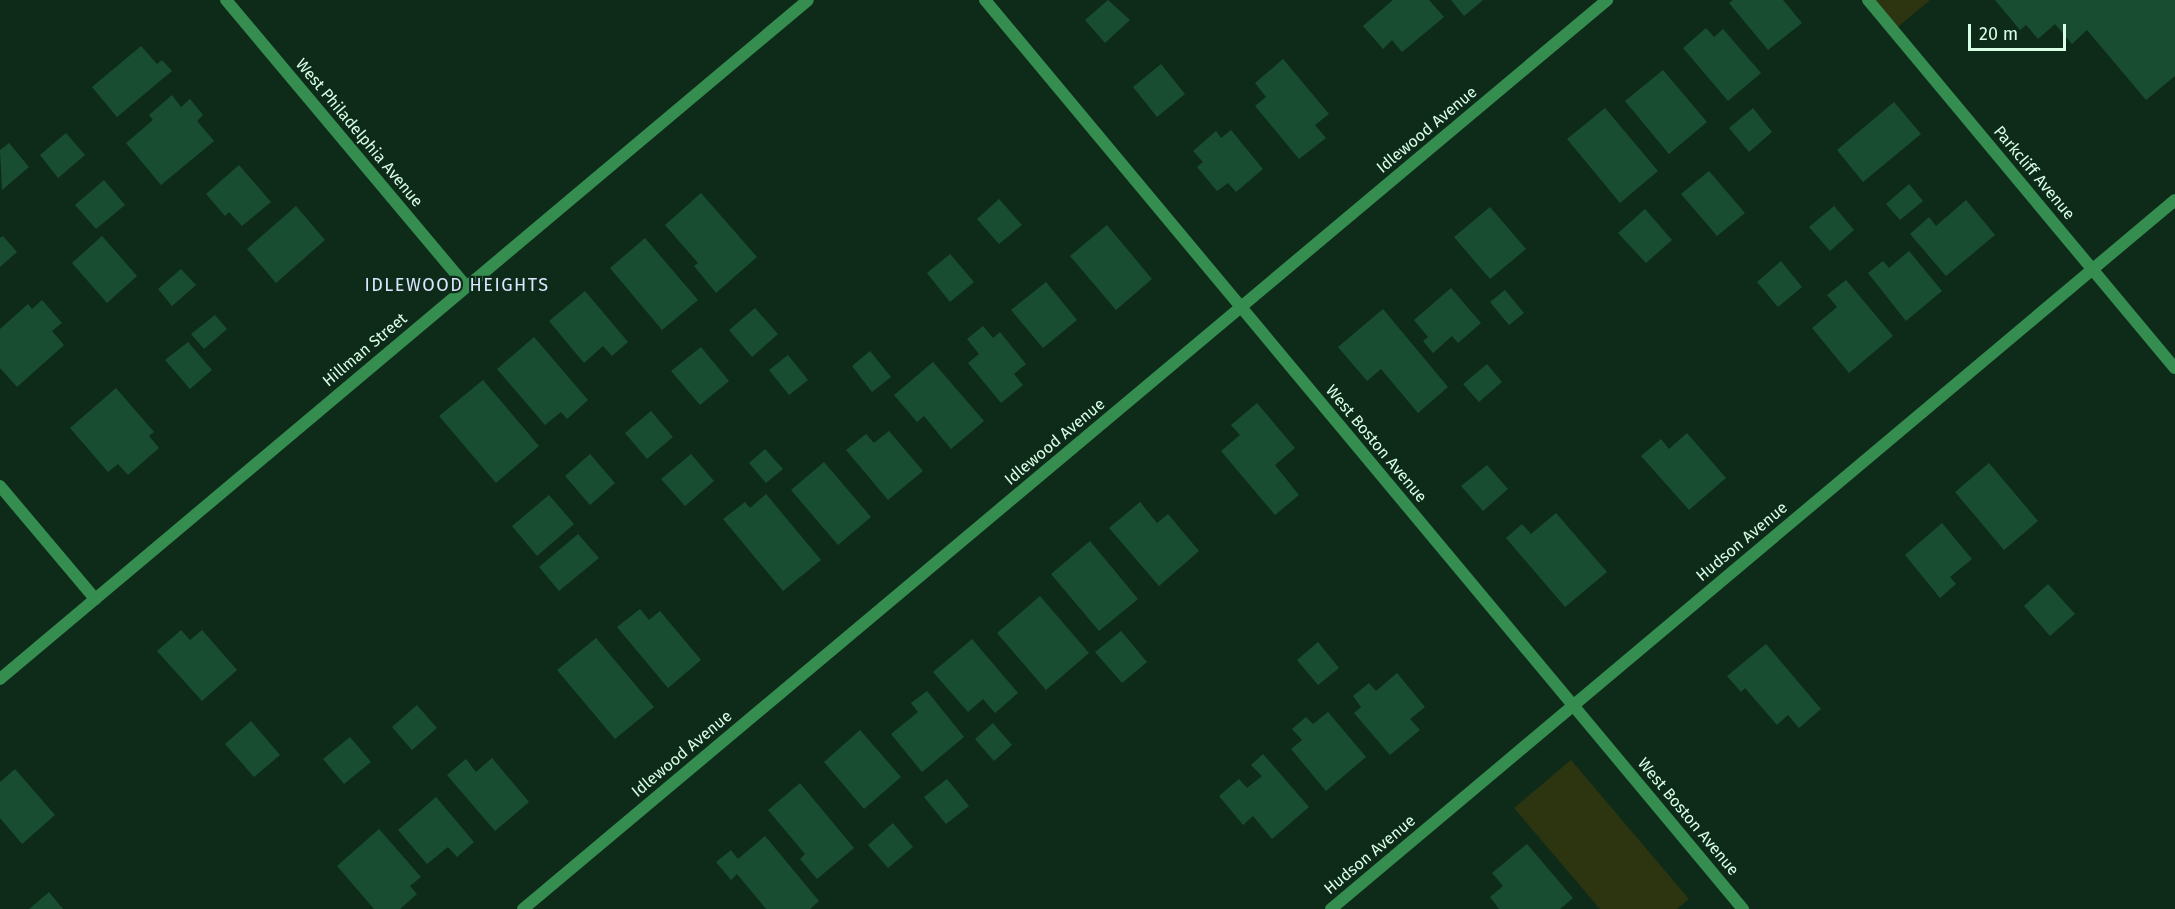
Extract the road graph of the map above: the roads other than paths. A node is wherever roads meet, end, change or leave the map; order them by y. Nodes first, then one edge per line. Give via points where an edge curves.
1 (226, 0) edge
2 (808, 0) edge
3 (985, 0) edge
4 (1607, 0) edge
5 (1868, 0) edge
6 (2175, 201) edge
7 (2093, 269) junction
8 (466, 287) junction
9 (1241, 307) junction
10 (2175, 368) edge
11 (0, 486) edge
12 (95, 599) junction
13 (0, 679) edge
14 (1573, 706) junction
15 (523, 909) edge
16 (1331, 909) edge
17 (1743, 909) edge

1 - 8 street, West Philadelphia Avenue
2 - 8 street, Hillman Street
3 - 9 street, West Boston Avenue
4 - 9 street, Idlewood Avenue
5 - 7 street, Parkcliff Avenue
6 - 7 street, Hudson Avenue
7 - 10 street, Parkcliff Avenue
7 - 14 street, Hudson Avenue
8 - 12 street, Hillman Street
9 - 14 street, West Boston Avenue
9 - 15 street, Idlewood Avenue
11 - 12 street
12 - 13 street, Hillman Street
14 - 16 street, Hudson Avenue
14 - 17 street, West Boston Avenue

